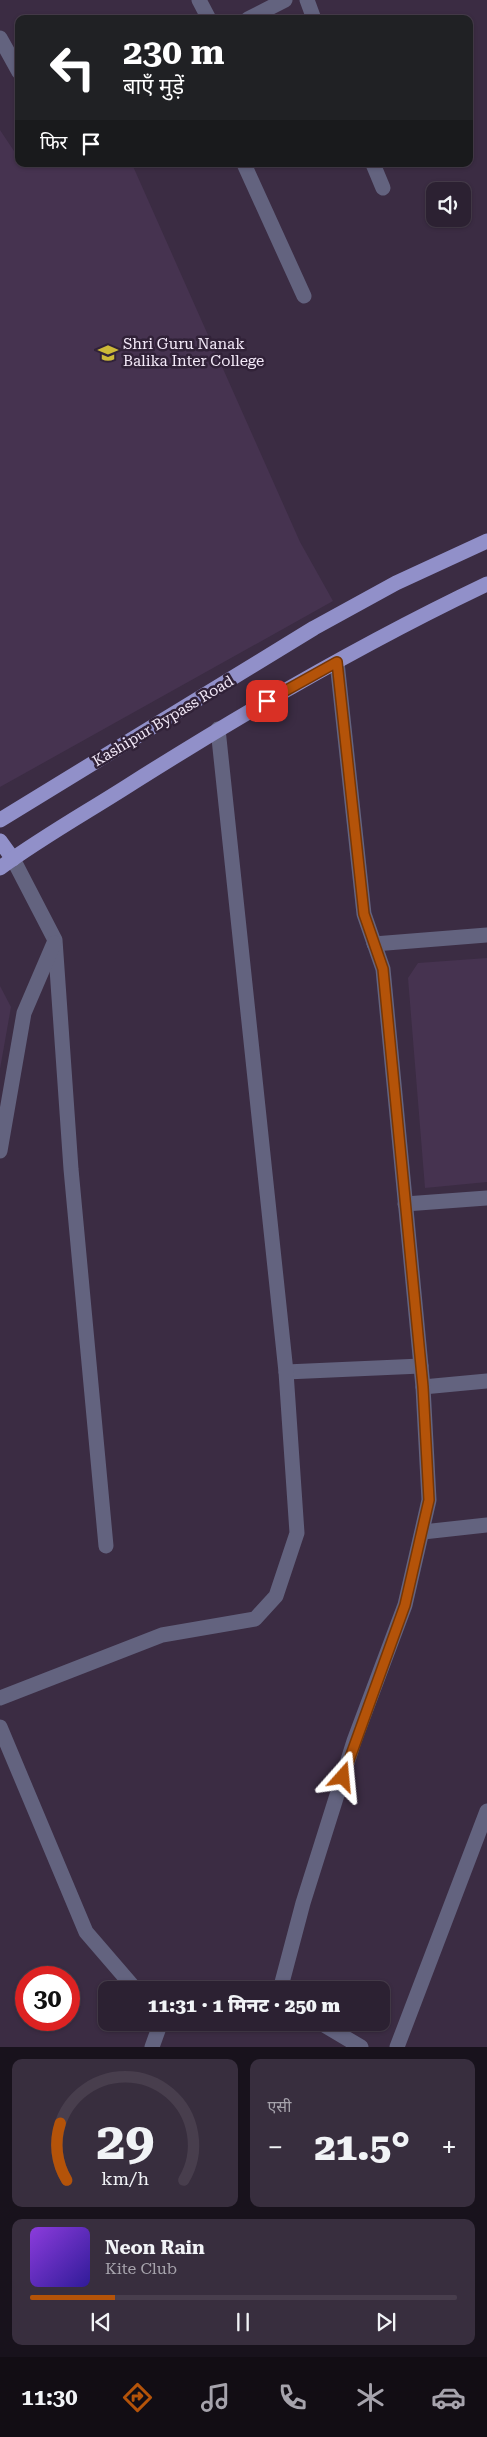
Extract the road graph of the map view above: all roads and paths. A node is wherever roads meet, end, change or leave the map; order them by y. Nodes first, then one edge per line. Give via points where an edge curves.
1 (199, 0) edge
2 (285, 0) edge
3 (307, 0) edge
4 (207, 15) edge
5 (256, 15) edge
6 (313, 15) edge
7 (0, 38) edge
8 (15, 65) edge
9 (245, 167) edge
10 (374, 167) edge
11 (383, 188) dead end
12 (304, 296) dead end
13 (487, 541) edge
14 (487, 584) edge
15 (337, 662) junction
16 (218, 729) junction
17 (0, 820) edge
18 (0, 841) edge
19 (13, 859) junction
20 (0, 868) edge
21 (487, 935) edge
22 (55, 940) junction
23 (374, 944) junction
24 (0, 1151) edge
25 (487, 1198) edge
26 (406, 1204) junction
27 (421, 1366) junction
28 (286, 1372) junction
29 (487, 1381) edge
30 (423, 1387) junction
31 (487, 1525) edge
32 (422, 1532) junction
33 (106, 1546) dead end
34 (1, 1695) edge
35 (0, 1727) edge
36 (487, 1810) edge
37 (128, 1981) edge
38 (282, 1981) edge
39 (157, 2031) edge
40 (334, 2031) edge
41 (152, 2047) edge
42 (361, 2047) edge
43 (397, 2047) edge

1 - 4 street
2 - 5 street
3 - 6 street
7 - 8 street
9 - 12 street
10 - 11 street
13 - 17 main road, Kashipur Bypass Road via 314,628
14 - 15 main road
15 - 16 main road
15 - 23 street via 364,914
16 - 19 main road
16 - 28 street
18 - 19 main road
19 - 20 main road
19 - 22 street
21 - 23 street
22 - 24 street via 24,1014
22 - 33 street via 71,1169
23 - 26 street via 383,969
25 - 26 street
26 - 27 street
27 - 28 street
27 - 30 street
28 - 34 street via 297,1533 276,1596 255,1619 162,1635
29 - 30 street
30 - 32 street via 429,1500
31 - 32 street
32 - 38 street via 405,1605 351,1751 303,1903
35 - 37 street via 86,1932
36 - 43 street
39 - 41 street
40 - 42 street

